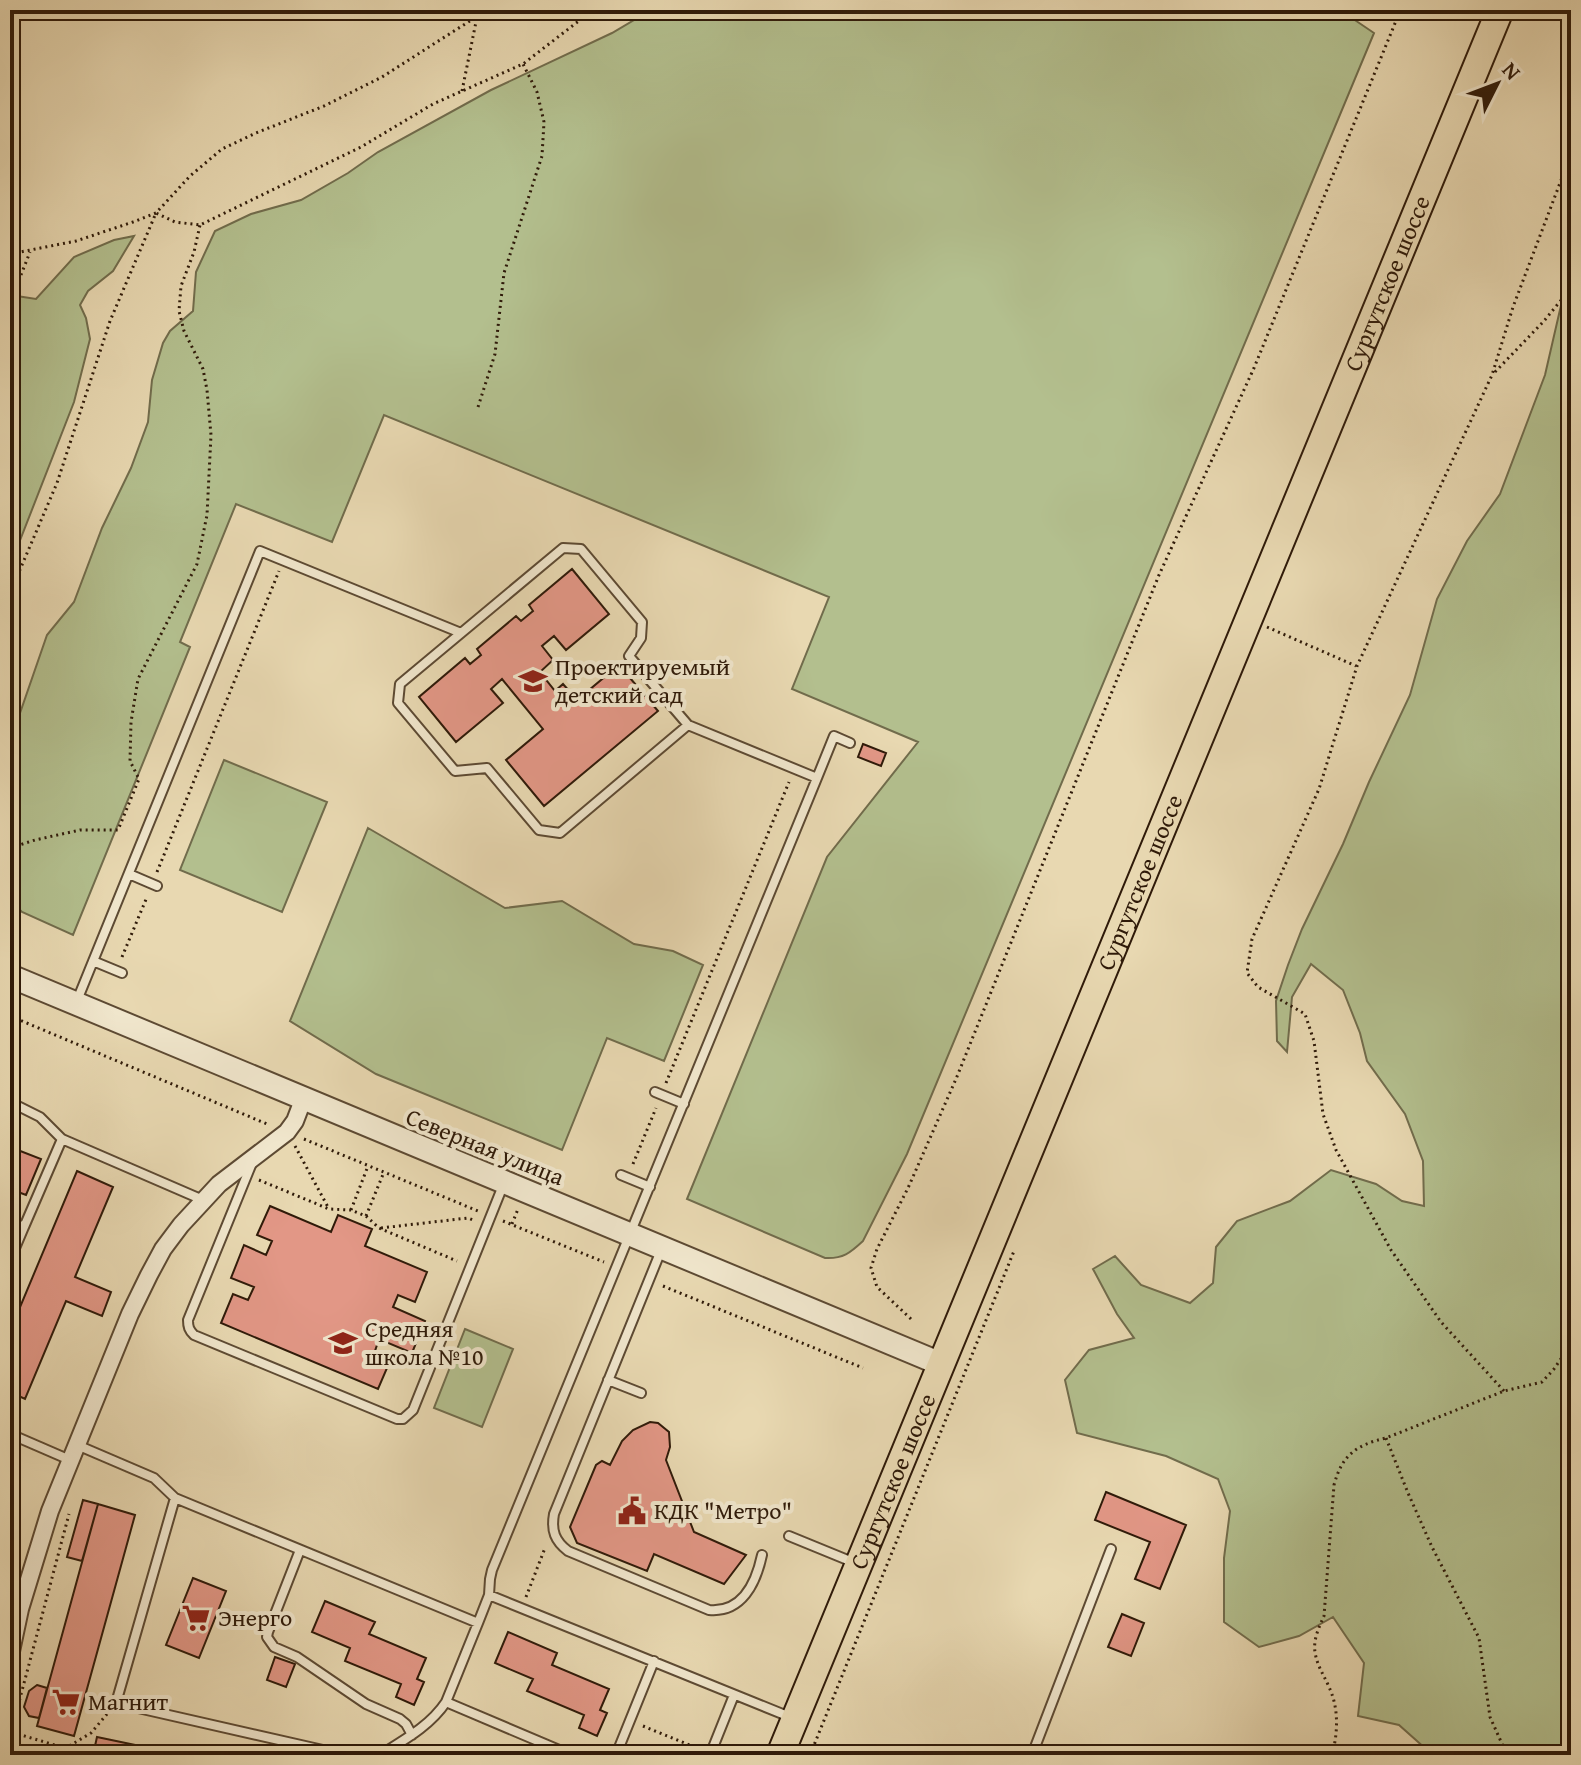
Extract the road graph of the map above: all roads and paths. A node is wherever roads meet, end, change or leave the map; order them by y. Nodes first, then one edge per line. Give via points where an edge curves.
1 (487, 10) edge
2 (593, 10) edge
3 (1390, 10) edge
4 (1500, 10) edge
5 (477, 16) junction
6 (523, 64) junction
7 (462, 91) junction
8 (1571, 154) edge
9 (156, 213) junction
10 (200, 225) junction
11 (30, 252) junction
12 (10, 254) edge
13 (1571, 288) edge
14 (10, 303) edge
15 (1492, 375) junction
16 (478, 407) dead end
17 (284, 560) junction
18 (10, 593) edge
19 (1249, 619) junction
20 (461, 633) junction
21 (1357, 666) junction
22 (688, 725) junction
23 (850, 743) dead end
24 (796, 770) junction
25 (817, 778) junction
26 (10, 848) edge
27 (129, 874) junction
28 (155, 884) junction
29 (93, 961) junction
30 (119, 972) joint
31 (10, 976) edge
32 (76, 1004) junction
33 (10, 1016) edge
34 (658, 1093) junction
35 (303, 1100) junction
36 (10, 1102) edge
37 (684, 1104) junction
38 (287, 1132) junction
39 (62, 1139) junction
40 (255, 1156) junction
41 (368, 1166) junction
42 (384, 1172) junction
43 (247, 1175) junction
44 (624, 1176) joint
45 (505, 1182) junction
46 (650, 1187) junction
47 (204, 1200) junction
48 (329, 1209) junction
49 (351, 1210) junction
50 (366, 1216) junction
51 (491, 1216) junction
52 (10, 1221) edge
53 (488, 1226) junction
54 (24, 1227) junction
55 (379, 1228) junction
56 (631, 1235) junction
57 (1017, 1244) dead end
58 (662, 1248) junction
59 (10, 1260) edge
60 (471, 1267) junction
61 (617, 1267) junction
62 (649, 1280) junction
63 (911, 1319) dead end
64 (1571, 1344) edge
65 (941, 1364) junction
66 (863, 1368) dead end
67 (608, 1380) junction
68 (1504, 1391) junction
69 (641, 1393) dead end
70 (10, 1434) edge
71 (1386, 1438) junction
72 (74, 1453) junction
73 (175, 1498) junction
74 (71, 1509) dead end
75 (789, 1536) dead end
76 (1111, 1549) dead end
77 (300, 1550) junction
78 (762, 1555) dead end
79 (858, 1564) junction
80 (489, 1595) junction
81 (478, 1623) junction
82 (10, 1656) edge
83 (654, 1661) junction
84 (734, 1695) junction
85 (446, 1702) junction
86 (116, 1703) junction
87 (795, 1718) junction
88 (630, 1721) junction
89 (412, 1735) junction
90 (538, 1741) junction
91 (65, 1748) junction
92 (710, 1754) edge
93 (54, 1755) edge
94 (66, 1755) edge
95 (345, 1755) edge
96 (380, 1755) edge
97 (533, 1755) edge
98 (571, 1755) edge
99 (616, 1755) edge
100 (780, 1755) edge
101 (810, 1755) edge
102 (1032, 1755) edge
103 (1332, 1755) edge
104 (1507, 1755) edge

1 - 5 path
2 - 6 path
3 - 63 path via 1398,16 1254,368 1159,575 956,1079 877,1249 871,1268 877,1287
4 - 19 main road, Сургутское шоссе
5 - 7 path
5 - 9 path via 382,77 222,149
6 - 7 path
6 - 16 path via 544,122 542,156 504,273 495,354
7 - 10 path
8 - 15 path
9 - 10 path
9 - 11 path
9 - 18 path via 110,321 57,483
10 - 26 path via 179,311 207,390 207,515 197,564 138,679 130,761 139,779 118,830 80,830
11 - 12 path
11 - 14 path
13 - 15 path
15 - 21 path
17 - 20 lane
17 - 27 lane via 260,551
17 - 28 path
19 - 21 path
19 - 65 main road, Сургутское шоссе
20 - 22 lane via 563,548 581,549 642,622 641,638 629,656
20 - 22 lane via 400,684 398,703 455,771 487,768 539,830 560,833
21 - 68 path via 1319,789 1252,939 1247,973 1258,987 1305,1014 1314,1041 1323,1114 1336,1150 1391,1250 1441,1322
22 - 24 lane
23 - 25 lane via 834,736
24 - 25 lane
24 - 34 path
25 - 37 lane
27 - 28 lane
27 - 29 lane
28 - 30 path
29 - 30 lane
29 - 32 lane
31 - 32 street, Северная улица
32 - 35 street, Северная улица
33 - 38 path
34 - 37 lane
34 - 44 path
35 - 38 street
35 - 45 street, Северная улица
36 - 39 lane via 40,1117
37 - 46 lane
38 - 40 street
38 - 41 path
38 - 48 path
39 - 47 lane
39 - 54 lane
40 - 43 lane
40 - 47 street
41 - 42 path
41 - 49 path
42 - 50 path
42 - 51 path
43 - 48 path
43 - 60 lane via 188,1320 190,1331 382,1413 403,1419 413,1410
44 - 46 lane
45 - 51 lane
45 - 56 street, Северная улица
46 - 56 lane
47 - 72 street via 149,1275
48 - 49 path
49 - 50 path
50 - 55 path
51 - 53 lane
51 - 61 path
52 - 54 lane
53 - 55 path via 468,1218
53 - 60 lane
54 - 59 lane
55 - 60 path
56 - 58 street, Северная улица
56 - 61 lane
57 - 101 path
58 - 62 lane
58 - 65 street, Северная улица
61 - 80 lane via 492,1570
62 - 66 path
62 - 67 lane
64 - 68 path via 1542,1382
65 - 79 main road, Сургутское шоссе
67 - 69 lane
67 - 78 lane via 554,1514 552,1527 559,1544 720,1611 742,1598
68 - 71 path
70 - 72 lane
71 - 103 path via 1351,1452 1334,1485 1324,1616 1314,1650 1336,1711
71 - 104 path via 1432,1547 1479,1638 1490,1717
72 - 73 lane via 154,1478
72 - 82 street via 38,1548
73 - 77 lane
73 - 86 lane
74 - 91 path via 11,1732
75 - 79 lane
76 - 102 lane
77 - 81 lane
77 - 89 lane via 268,1632 270,1642 366,1704 400,1719
79 - 87 main road, Сургутское шоссе
80 - 81 lane
80 - 83 lane
81 - 85 lane
83 - 84 lane
83 - 88 lane
84 - 87 lane
84 - 92 lane
85 - 89 lane
85 - 90 lane
86 - 91 path via 91,1733
86 - 95 lane
87 - 100 main road, Сургутское шоссе
88 - 92 path
88 - 99 lane
89 - 96 lane
90 - 97 lane
90 - 98 lane
91 - 93 path
91 - 94 path

